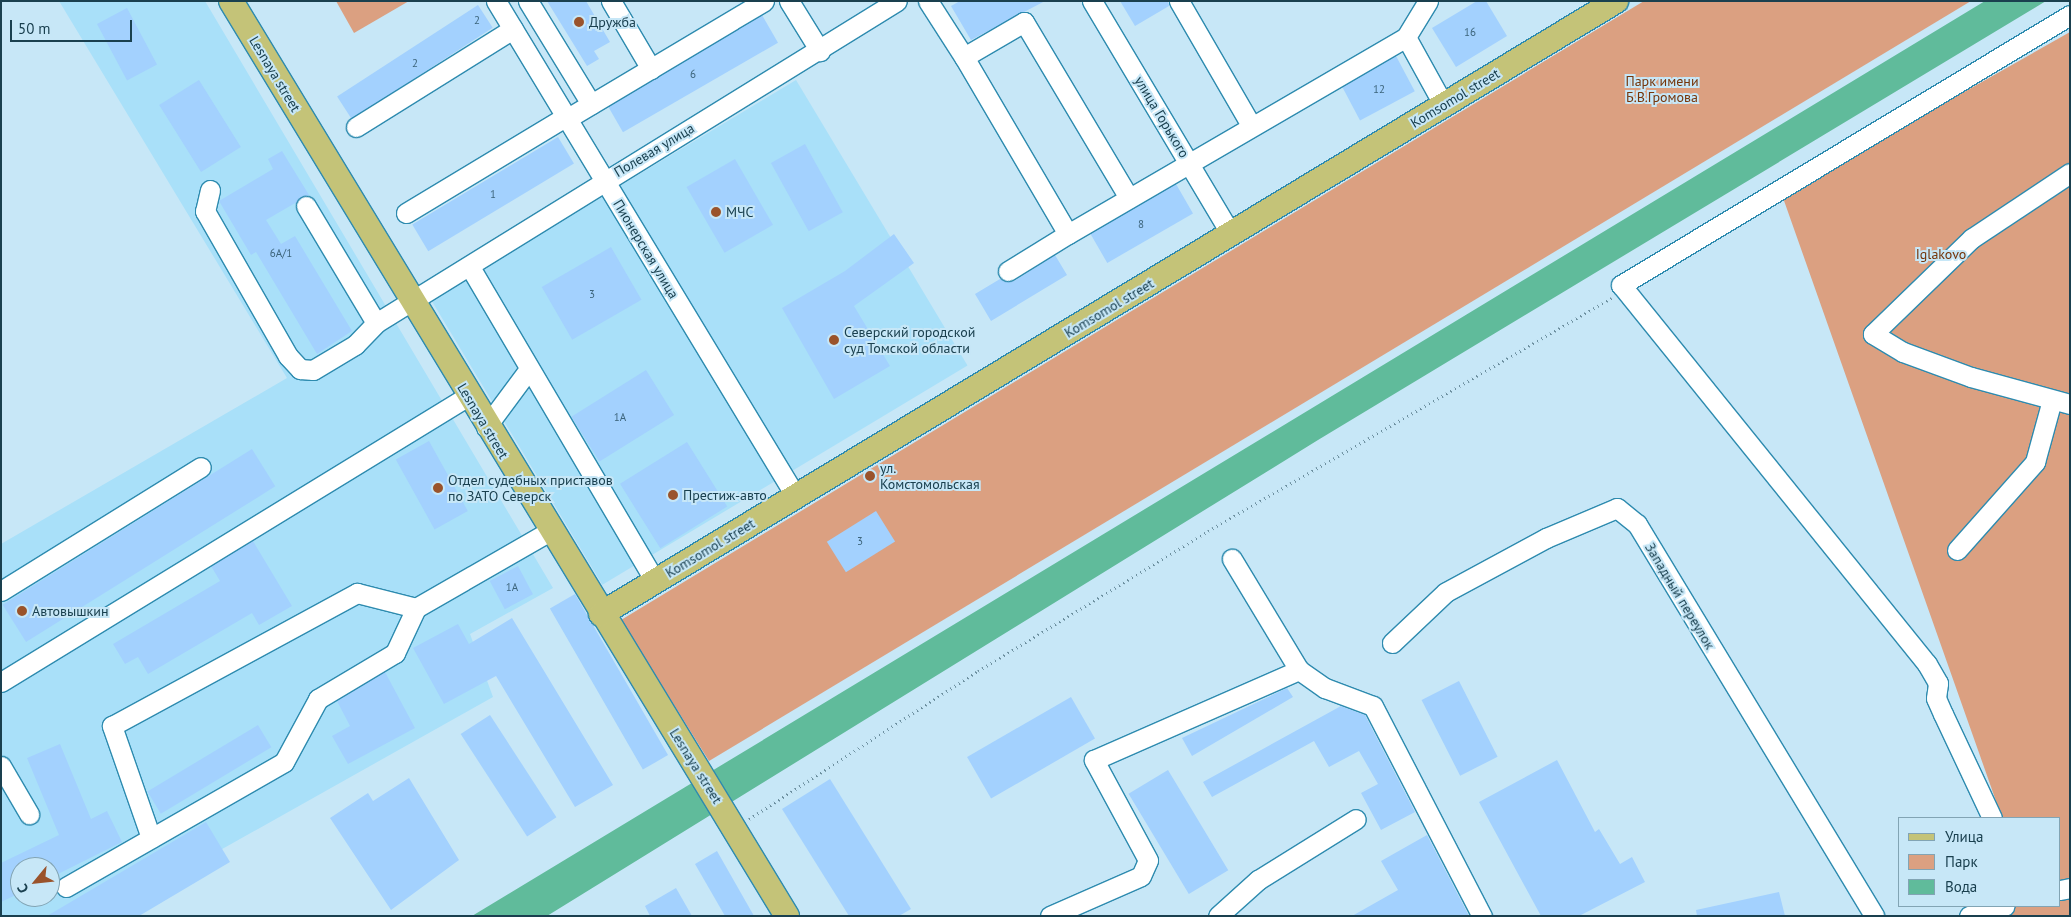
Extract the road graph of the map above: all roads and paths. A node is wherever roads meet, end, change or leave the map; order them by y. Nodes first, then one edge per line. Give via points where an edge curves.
1 (231, 1) edge
2 (496, 1) edge
3 (528, 1) edge
4 (611, 1) edge
5 (764, 1) edge
6 (789, 1) edge
7 (897, 1) edge
8 (928, 1) edge
9 (1092, 1) edge
10 (1428, 1) edge
11 (1616, 1) edge
12 (1184, 3) edge
13 (2070, 15) edge
14 (513, 29) junction
15 (1406, 37) junction
16 (820, 51) junction
17 (964, 58) junction
18 (651, 69) junction
19 (591, 104) junction
20 (1443, 104) junction
21 (567, 117) junction
22 (1251, 125) junction
23 (356, 127) dead end
24 (1189, 162) junction
25 (2070, 173) edge
26 (604, 180) junction
27 (210, 190) dead end
28 (1129, 198) junction
29 (306, 206) dead end
30 (406, 214) dead end
31 (1068, 234) junction
32 (1231, 234) junction
33 (470, 267) junction
34 (1008, 271) dead end
35 (1624, 292) junction
36 (413, 304) junction
37 (376, 323) junction
38 (529, 369) junction
39 (468, 396) junction
40 (2061, 402) edge
41 (486, 427) junction
42 (201, 466) dead end
43 (796, 497) junction
44 (550, 531) junction
45 (1957, 550) dead end
46 (1232, 559) dead end
47 (655, 581) junction
48 (1, 590) edge
49 (416, 608) junction
50 (601, 614) junction
51 (1392, 643) dead end
52 (1299, 670) junction
53 (1, 682) edge
54 (1, 766) edge
55 (28, 814) dead end
56 (1992, 817) edge
57 (1356, 819) dead end
58 (735, 828) junction
59 (151, 838) junction
60 (66, 887) dead end
61 (2001, 907) edge
62 (787, 916) edge
63 (1050, 916) edge
64 (1218, 916) edge
65 (1482, 916) edge
66 (1874, 916) edge
67 (1969, 916) edge

1 - 36 main road, Lesnaya street
2 - 14 street, Пионерская улица
3 - 19 street
4 - 18 street
5 - 18 street
6 - 16 street
7 - 16 street, Полевая улица
8 - 17 street
9 - 24 street, улица Горького
10 - 15 street
11 - 20 main road, Komsomol street
12 - 22 street
13 - 35 street via 1621,285
14 - 21 street, Пионерская улица
14 - 23 street
15 - 20 street
15 - 22 street
16 - 26 street, Полевая улица
17 - 28 street via 1024,22
17 - 31 street
18 - 19 street
19 - 21 street
20 - 32 main road, Komsomol street
21 - 26 street, Пионерская улица
21 - 30 street
22 - 24 street
24 - 28 street
24 - 32 street, улица Горького
25 - 40 street via 1972,238 1873,334 1932,363
26 - 33 street, Полевая улица
26 - 43 street, Пионерская улица
27 - 37 street, Полевая улица via 205,211 300,368 313,370 334,359
28 - 31 street
29 - 37 street
31 - 34 street
32 - 43 main road, Komsomol street
33 - 36 street, Полевая улица
33 - 38 street
35 - 56 street via 1796,496 1927,664 1938,683 1940,706
35 - 58 path via 1566,321 1208,532 978,671
36 - 37 street, Полевая улица
36 - 39 main road, Lesnaya street
38 - 41 street
38 - 47 street
39 - 41 main road, Lesnaya street
39 - 53 street
40 - 45 street via 2035,462
41 - 44 main road, Lesnaya street
42 - 48 street
43 - 47 main road, Komsomol street
44 - 49 street
44 - 50 main road, Lesnaya street
46 - 52 street
47 - 50 main road, Komsomol street
49 - 59 street via 395,653 318,699 284,762
49 - 59 street via 357,593 112,726
50 - 58 main road, Lesnaya street
51 - 66 street, Западный переулок via 1446,592 1546,538 1617,508 1637,524
52 - 63 street via 1094,760 1148,860 1141,876
52 - 65 street via 1325,688 1373,706
54 - 55 street
57 - 64 street via 1258,880
58 - 62 main road, Lesnaya street
59 - 60 street
61 - 67 street

